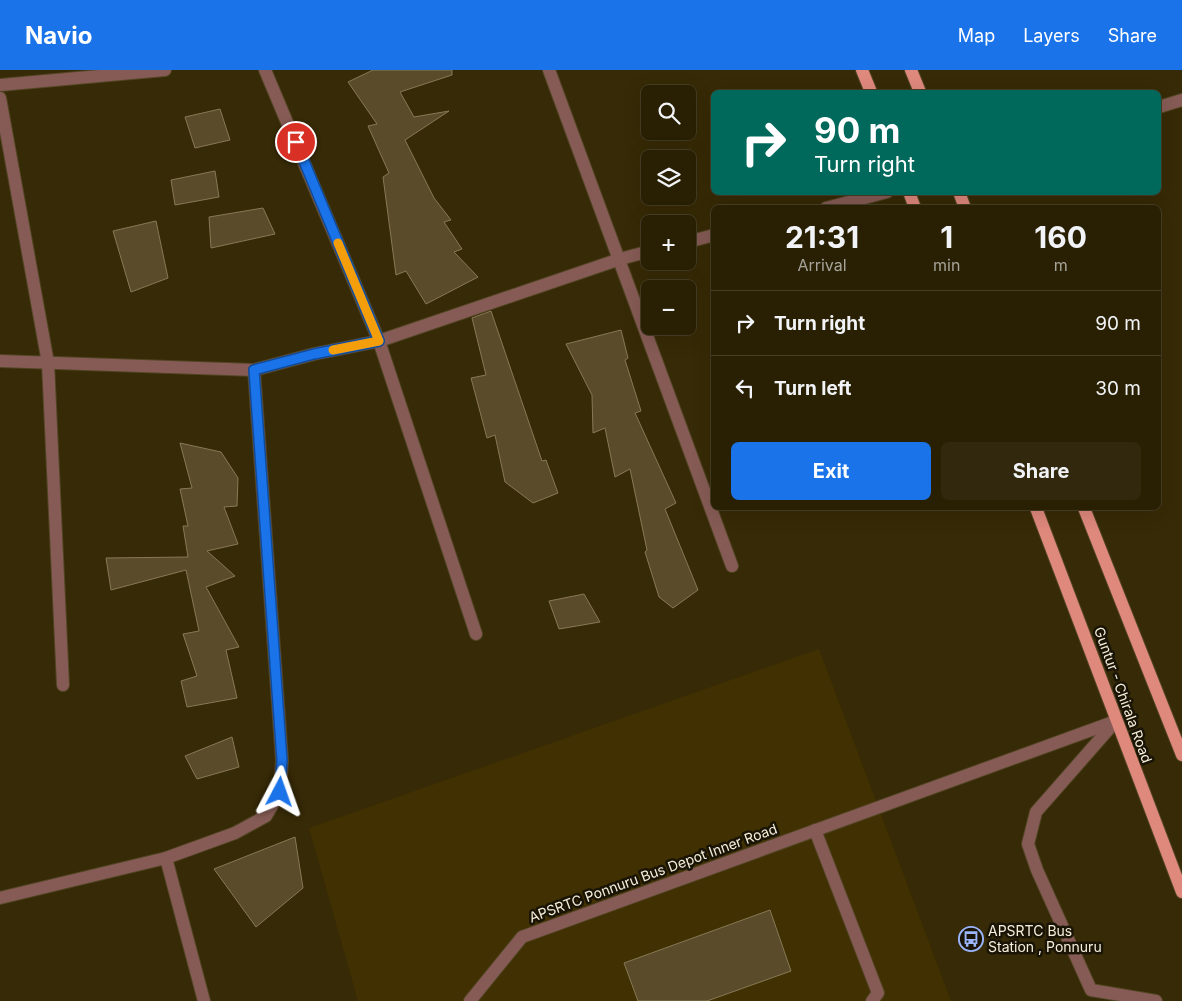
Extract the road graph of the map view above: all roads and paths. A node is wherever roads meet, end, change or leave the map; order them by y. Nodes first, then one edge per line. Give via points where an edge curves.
1 (165, 70) edge
2 (265, 70) edge
3 (549, 70) edge
4 (862, 70) edge
5 (911, 70) edge
6 (0, 85) edge
7 (870, 90) edge
8 (919, 90) edge
9 (0, 98) edge
10 (1182, 100) edge
11 (1161, 107) edge
12 (876, 195) edge
13 (837, 205) edge
14 (711, 236) edge
15 (696, 240) edge
16 (641, 253) edge
17 (620, 258) junction
18 (379, 341) junction
19 (0, 361) edge
20 (48, 363) junction
21 (254, 370) junction
22 (711, 508) edge
23 (712, 510) edge
24 (1037, 510) edge
25 (1085, 510) edge
26 (732, 566) dead end
27 (476, 634) dead end
28 (62, 685) dead end
29 (1116, 721) junction
30 (1182, 755) edge
31 (815, 830) junction
32 (166, 858) junction
33 (1182, 892) edge
34 (0, 898) edge
35 (204, 1001) edge
36 (470, 1001) edge
37 (872, 1001) edge
38 (1156, 1001) edge

1 - 6 street
2 - 18 street
3 - 17 street
4 - 7 main road
5 - 8 main road
9 - 20 street
10 - 11 street
12 - 13 street
14 - 15 street
16 - 17 street
17 - 18 street
17 - 22 street
18 - 21 street
18 - 27 street
19 - 20 street
20 - 21 street
20 - 28 street
21 - 32 street via 282,760 280,792 266,816 235,833
23 - 26 street
24 - 29 main road, Guntur - Chirala Road
25 - 30 main road
29 - 31 street, APSRTC Ponnuru Bus Depot Inner Road
29 - 33 main road, Guntur - Chirala Road
29 - 38 street via 1036,812 1028,844 1091,990
31 - 36 street, APSRTC Ponnuru Bus Depot Inner Road via 522,937
31 - 37 street via 878,993
32 - 34 street
32 - 35 street

